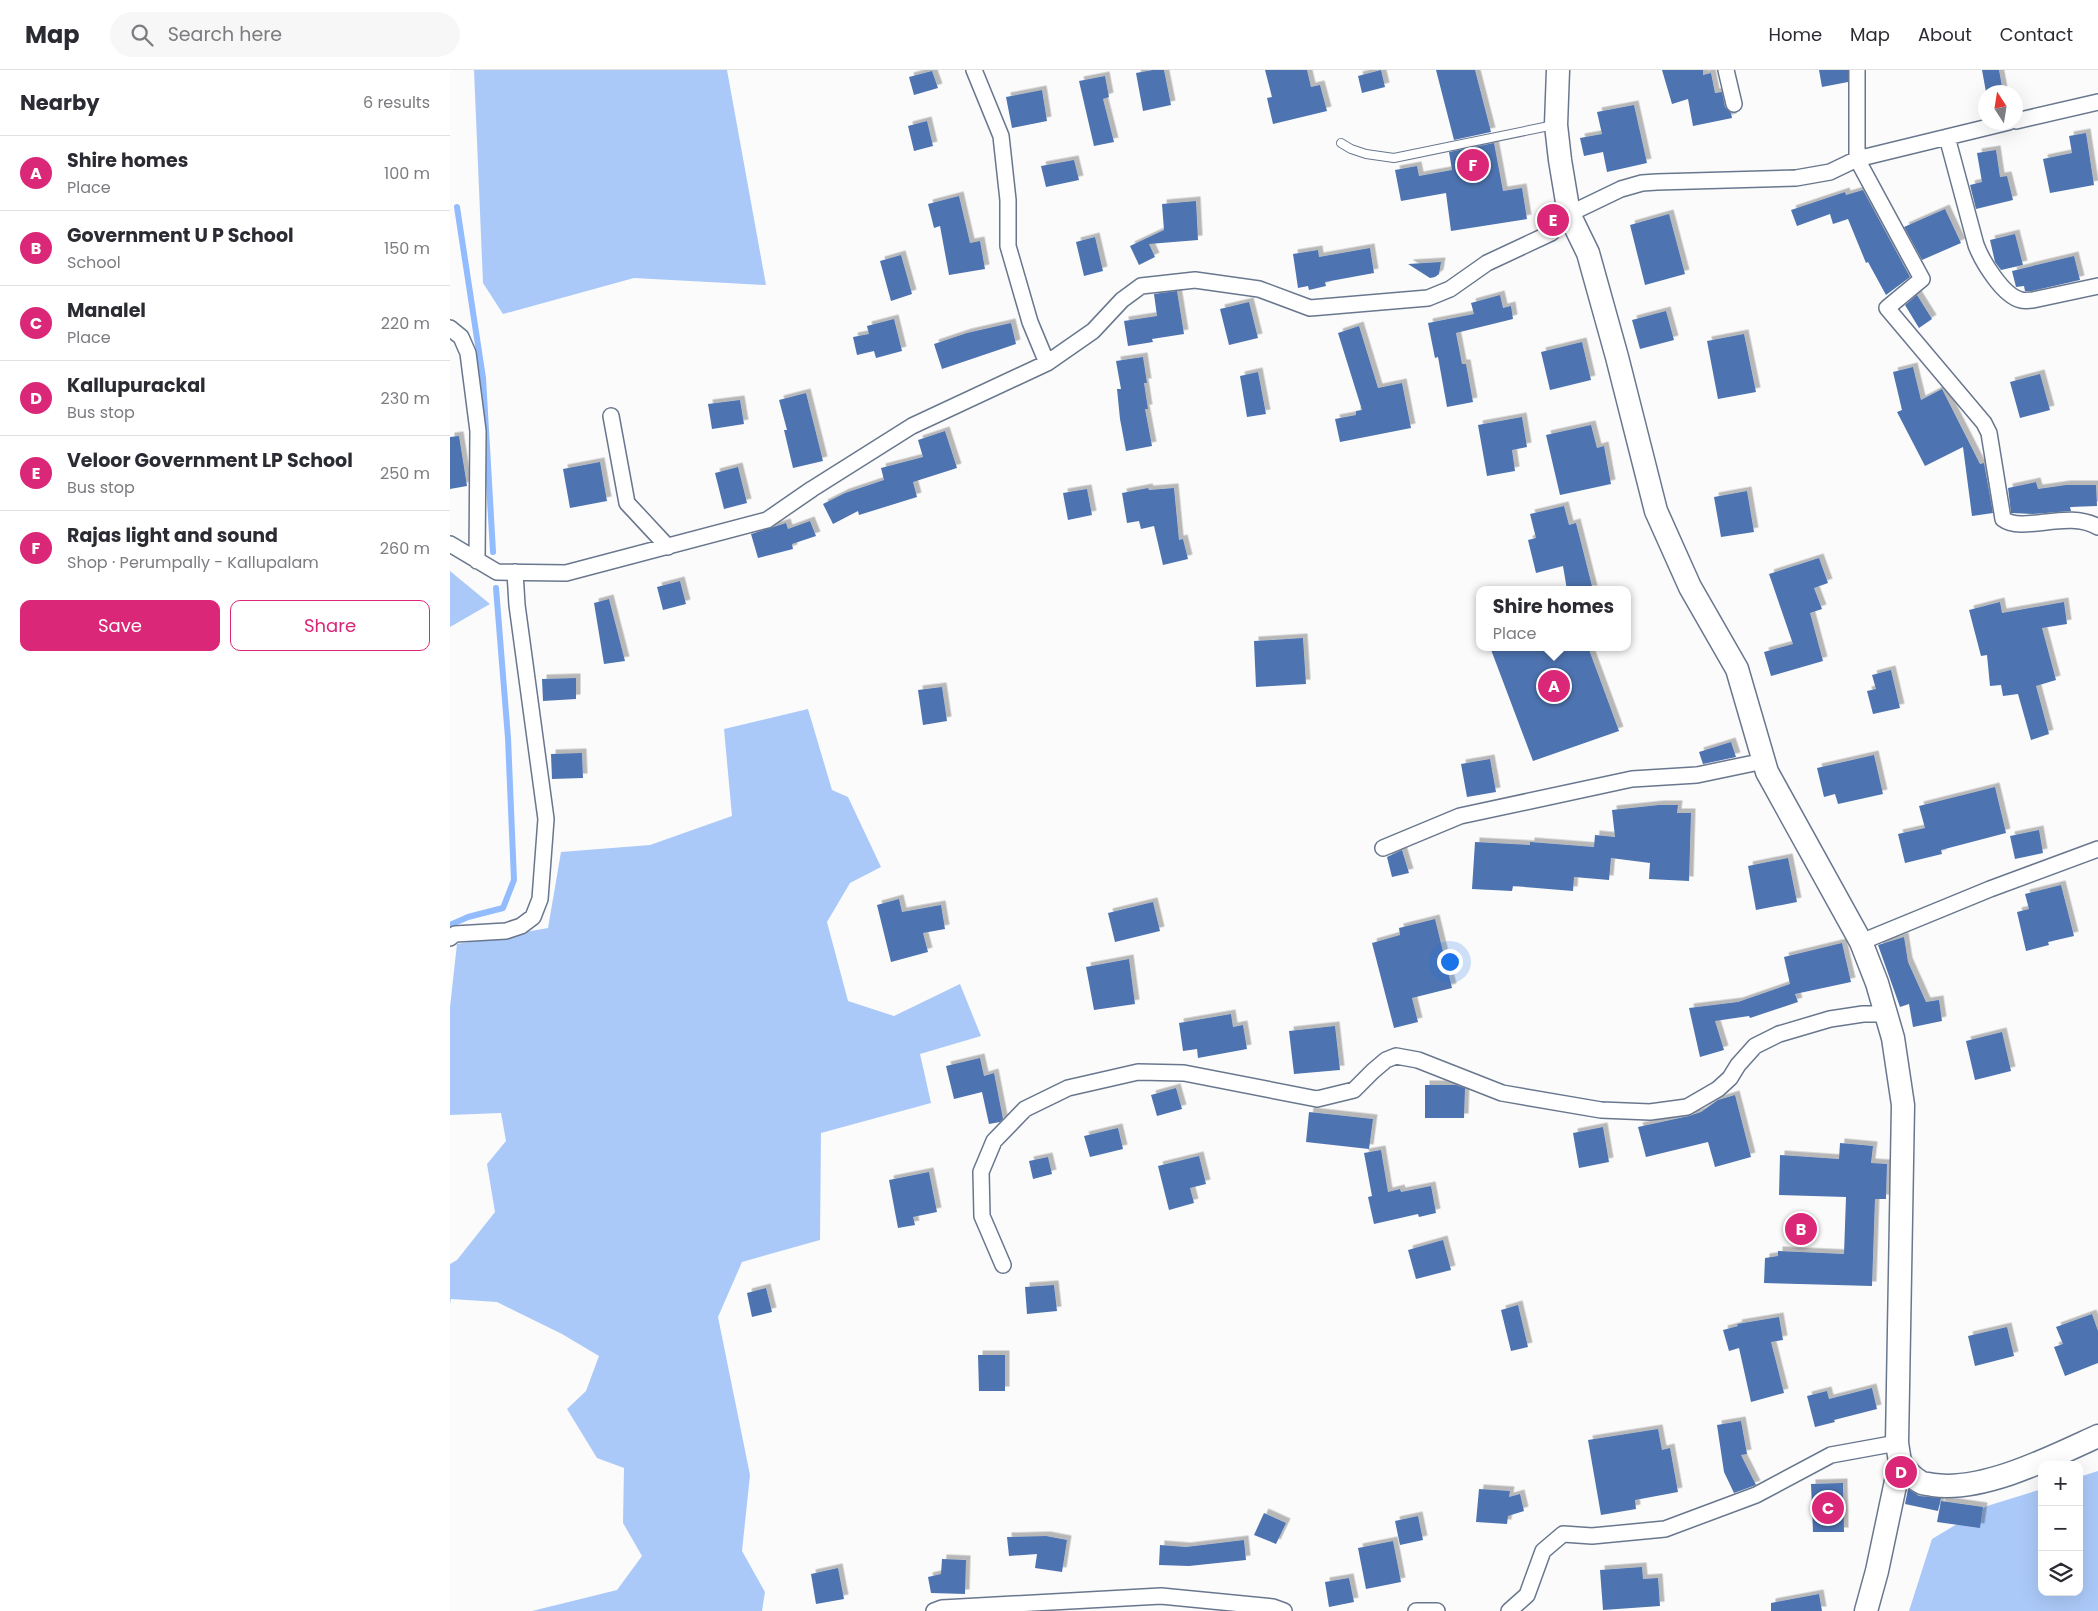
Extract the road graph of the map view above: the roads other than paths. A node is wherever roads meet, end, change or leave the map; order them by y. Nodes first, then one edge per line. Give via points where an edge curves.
1 (974, 70) edge
2 (1558, 70) edge
3 (1726, 70) edge
4 (1857, 70) edge
5 (2098, 102) edge
6 (1734, 104) dead end
7 (2023, 119) edge
8 (1556, 125) junction
9 (1978, 129) edge
10 (1947, 136) junction
11 (1341, 143) dead end
12 (1857, 159) junction
13 (1569, 214) junction
14 (2098, 286) edge
15 (450, 328) edge
16 (1047, 363) junction
17 (611, 416) dead end
18 (2098, 527) edge
19 (450, 544) edge
20 (668, 547) junction
21 (477, 561) junction
22 (515, 572) junction
23 (1764, 761) junction
24 (1384, 848) dead end
25 (2098, 849) edge
26 (450, 938) edge
27 (1861, 942) junction
28 (1886, 1014) junction
29 (1002, 1264) dead end
30 (2098, 1436) edge
31 (1898, 1452) junction
32 (1277, 1610) edge
33 (934, 1611) edge
34 (1416, 1611) edge
35 (1437, 1611) edge
36 (1509, 1611) edge
37 (1866, 1611) edge

1 - 16 street via 1001,136 1008,200 1008,246 1030,322
2 - 8 street
3 - 6 street
4 - 12 street
5 - 7 street
8 - 11 lane via 1394,158 1351,150
8 - 13 street
9 - 10 street
10 - 12 street
10 - 14 street via 1982,260 2014,298 2033,300
12 - 13 street via 1830,172 1796,178 1642,183 1621,189
12 - 18 street via 1922,279 1887,308 1984,423 1989,433 2003,519 2020,525 2070,520
13 - 16 street via 1551,234 1487,263 1450,289 1428,298 1310,308 1259,289 1195,280 1141,286 1122,300 1093,331
13 - 23 street via 1591,262 1656,510 1690,587 1737,668
15 - 21 street via 460,337 468,353 478,431
16 - 20 street via 912,426 767,520
17 - 20 street via 627,503
19 - 21 street
20 - 22 street via 566,573
21 - 22 street via 497,572
22 - 26 street via 546,819 540,899 533,917 521,926 506,931 455,934
23 - 24 street via 1698,775 1632,779 1460,816
23 - 27 street via 1767,772
25 - 27 street
27 - 28 street
28 - 29 street via 1830,1019 1779,1034 1755,1046 1718,1089 1687,1107 1650,1112 1601,1110 1502,1093 1418,1060 1396,1056 1386,1060 1354,1090 1317,1099 1184,1073 1138,1072 1068,1088 1025,1109 994,1141 982,1172 982,1216
28 - 31 street via 1903,1105
30 - 31 street via 1981,1484 1951,1488 1922,1483 1904,1468
31 - 36 street via 1831,1455 1756,1496 1665,1529 1592,1536 1563,1534 1543,1551 1527,1595
31 - 37 street via 1877,1571
32 - 33 street via 1161,1596
34 - 35 street

